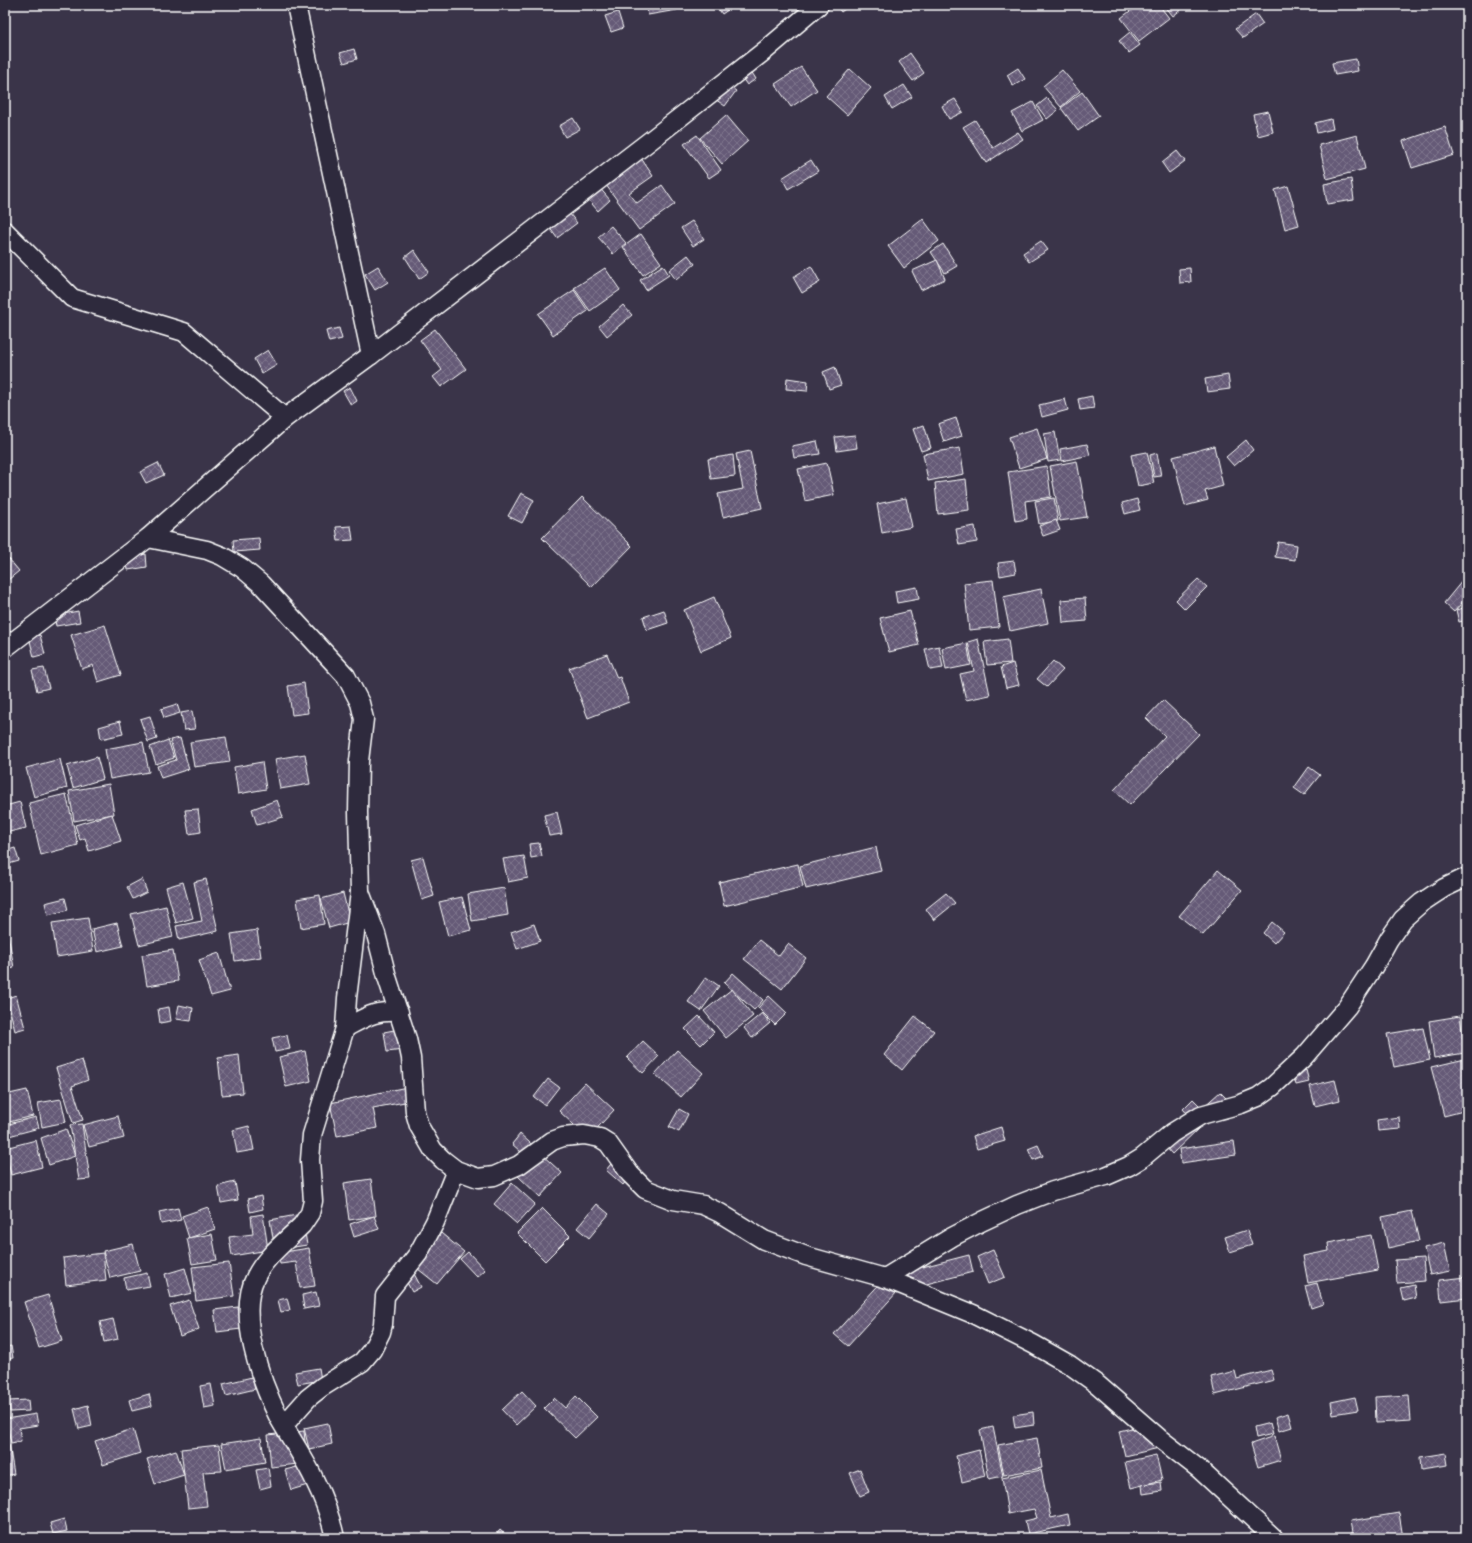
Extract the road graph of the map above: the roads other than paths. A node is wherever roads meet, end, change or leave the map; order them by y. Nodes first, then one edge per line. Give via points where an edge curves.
1 (296, 5) edge
2 (819, 5) edge
3 (5, 231) edge
4 (371, 355) junction
5 (285, 418) junction
6 (148, 538) junction
7 (5, 648) edge
8 (1467, 878) edge
9 (360, 892) junction
10 (399, 1012) junction
11 (345, 1028) junction
12 (456, 1170) junction
13 (885, 1278) junction
14 (284, 1425) junction
15 (335, 1538) edge
16 (1274, 1538) edge

1 - 4 street
2 - 4 street via 651,140
3 - 5 street via 72,298 184,332
4 - 5 street
5 - 6 street
6 - 7 street
6 - 9 street via 207,550 242,568 261,584 346,676 360,703 364,719 358,761
8 - 13 street via 1420,903 1403,919 1347,1007 1304,1057 1258,1097 1201,1115 1172,1132 1129,1166 1016,1205 952,1237
9 - 10 street
9 - 11 street
10 - 11 street via 375,1013
10 - 12 street via 411,1058 413,1096 419,1126 433,1150
11 - 14 street via 312,1136 310,1160 313,1201 310,1213 302,1225 262,1264 251,1286 248,1305 252,1344 267,1390
12 - 13 street via 478,1178 494,1176 519,1166 552,1141 574,1136 594,1136 608,1143 633,1178 645,1189 673,1200 703,1205 764,1240 806,1256
12 - 14 street via 435,1222 418,1254 385,1296 383,1324 372,1350 362,1362 308,1398
13 - 16 street via 973,1314 1070,1365 1098,1384 1159,1438 1199,1469
14 - 15 street via 315,1480

